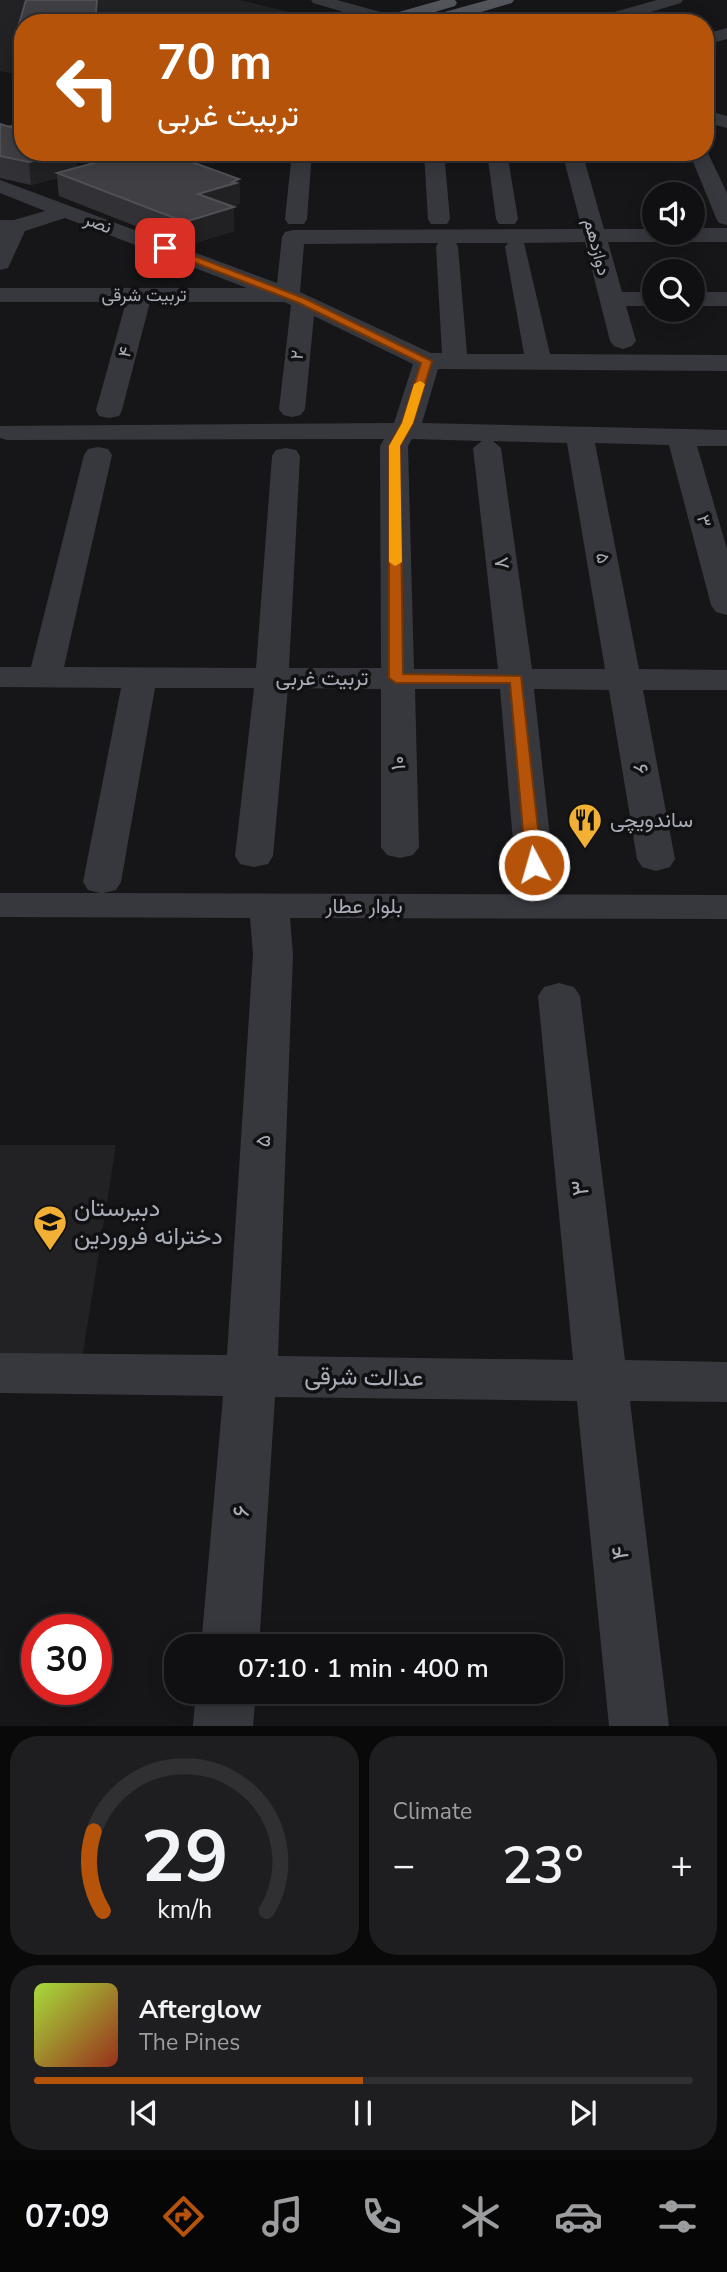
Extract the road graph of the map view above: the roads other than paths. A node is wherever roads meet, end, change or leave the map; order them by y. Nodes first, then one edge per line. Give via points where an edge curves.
1 (319, 0) edge
2 (506, 0) edge
3 (675, 0) edge
4 (464, 11) edge
5 (364, 14) edge
6 (437, 14) edge
7 (626, 14) edge
8 (146, 161) edge
9 (301, 161) edge
10 (435, 161) edge
11 (499, 161) edge
12 (574, 161) edge
13 (710, 161) edge
14 (102, 174) edge
15 (65, 185) edge
16 (0, 186) edge
17 (28, 196) junction
18 (66, 211) junction
19 (727, 218) edge
20 (296, 219) dead end
21 (439, 219) dead end
22 (508, 219) dead end
23 (8, 227) edge
24 (727, 235) edge
25 (593, 236) junction
26 (447, 247) dead end
27 (516, 247) dead end
28 (0, 262) edge
29 (0, 295) edge
30 (140, 295) junction
31 (295, 298) junction
32 (611, 299) junction
33 (642, 299) edge
34 (705, 299) edge
35 (727, 299) edge
36 (623, 341) dead end
37 (427, 361) junction
38 (455, 363) junction
39 (540, 363) junction
40 (727, 363) edge
41 (292, 409) dead end
42 (109, 410) dead end
43 (403, 431) junction
44 (7, 432) dead end
45 (580, 436) junction
46 (681, 437) junction
47 (727, 438) edge
48 (487, 448) dead end
49 (97, 456) dead end
50 (286, 456) dead end
51 (727, 605) edge
52 (0, 677) edge
53 (45, 677) junction
54 (139, 678) junction
55 (272, 678) junction
56 (396, 678) junction
57 (516, 679) junction
58 (626, 679) junction
59 (727, 680) edge
60 (400, 847) dead end
61 (254, 856) dead end
62 (656, 859) dead end
63 (534, 865) dead end
64 (0, 882) edge
65 (102, 882) junction
66 (727, 883) edge
67 (0, 905) edge
68 (269, 906) junction
69 (727, 907) edge
70 (559, 996) dead end
71 (0, 1373) edge
72 (251, 1376) junction
73 (601, 1380) junction
74 (727, 1382) edge
75 (231, 1634) edge
76 (225, 1704) edge
77 (223, 1726) edge
78 (639, 1726) edge

1 - 5 street
2 - 4 main road
3 - 7 street
4 - 6 main road
8 - 14 street
9 - 20 street
10 - 21 street
11 - 22 street
12 - 25 street, دوازدهم
13 - 19 street
15 - 17 street
16 - 17 street, نصر
17 - 18 street, نصر
18 - 23 street
18 - 31 street, نصر
23 - 28 street
24 - 25 street
25 - 31 street, ۲ via 293,237
25 - 32 street, دوازدهم
26 - 38 street
27 - 39 street
29 - 30 street, تربیت شرقی
30 - 31 street, تربیت شرقی
30 - 42 street, ۴
31 - 37 street, نصر
31 - 41 street, ۲
32 - 33 street
32 - 36 street, دوازدهم
34 - 35 street
37 - 38 street
37 - 43 street, ۱۰
38 - 39 street
39 - 40 street
43 - 44 street
43 - 45 street
43 - 56 street, ۱۰ via 394,446
45 - 46 street
45 - 58 street, ۵
46 - 47 street
46 - 51 street, ۳
48 - 57 street, ۷
49 - 53 street
50 - 55 street
52 - 53 street, تربیت غربی
53 - 54 street, تربیت غربی
54 - 55 street, تربیت غربی
54 - 65 street
55 - 56 street, تربیت غربی
55 - 61 street
56 - 57 street, تربیت غربی
56 - 60 street, ۱۰
57 - 58 street, تربیت غربی
57 - 63 street, ۷
58 - 59 street, تربیت غربی
58 - 62 street, ۶
64 - 65 street, بلوار عطار
65 - 66 street, بلوار عطار
67 - 68 street, بلوار عطار
68 - 69 street, بلوار عطار
68 - 72 street, ۵ via 273,954
70 - 73 street, ۳
71 - 72 street, عدالت شرقی
72 - 73 street, عدالت شرقی
72 - 75 street, ۶
73 - 74 street, عدالت شرقی
73 - 78 street, ۴
76 - 77 street

